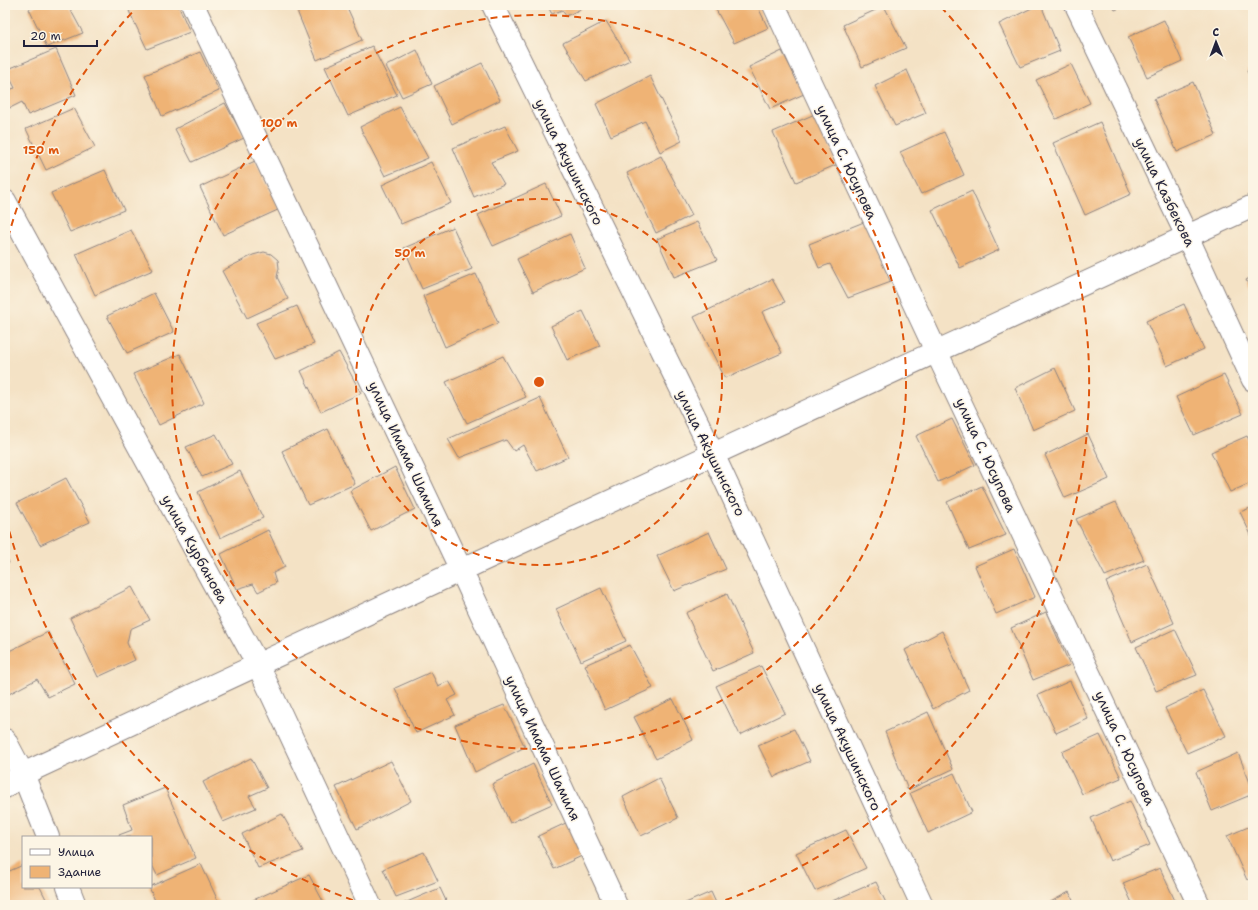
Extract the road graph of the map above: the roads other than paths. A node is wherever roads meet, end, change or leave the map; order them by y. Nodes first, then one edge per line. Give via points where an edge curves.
1 (193, 5) edge
2 (493, 5) edge
3 (774, 5) edge
4 (1076, 5) edge
5 (5, 200) edge
6 (1253, 206) edge
7 (1187, 236) junction
8 (936, 352) junction
9 (1253, 380) edge
10 (712, 454) junction
11 (461, 570) junction
12 (258, 665) junction
13 (5, 740) edge
14 (23, 774) junction
15 (5, 786) edge
16 (48, 836) edge
17 (68, 888) edge
18 (75, 905) edge
19 (370, 905) edge
20 (616, 905) edge
21 (922, 905) edge
22 (1200, 905) edge

1 - 11 street, улица Имама Шамиля
2 - 10 street, улица Акушинского
3 - 8 street, улица С. Юсупова
4 - 7 street, улица Казбекова
5 - 12 street, улица Курбанова
6 - 7 street
7 - 8 street
7 - 9 street, улица Казбекова
8 - 10 street
8 - 22 street, улица С. Юсупова
10 - 11 street
10 - 21 street, улица Акушинского
11 - 12 street
11 - 20 street, улица Имама Шамиля
12 - 14 street
12 - 19 street, улица Курбанова
13 - 14 street
14 - 15 street
14 - 16 street
17 - 18 street

